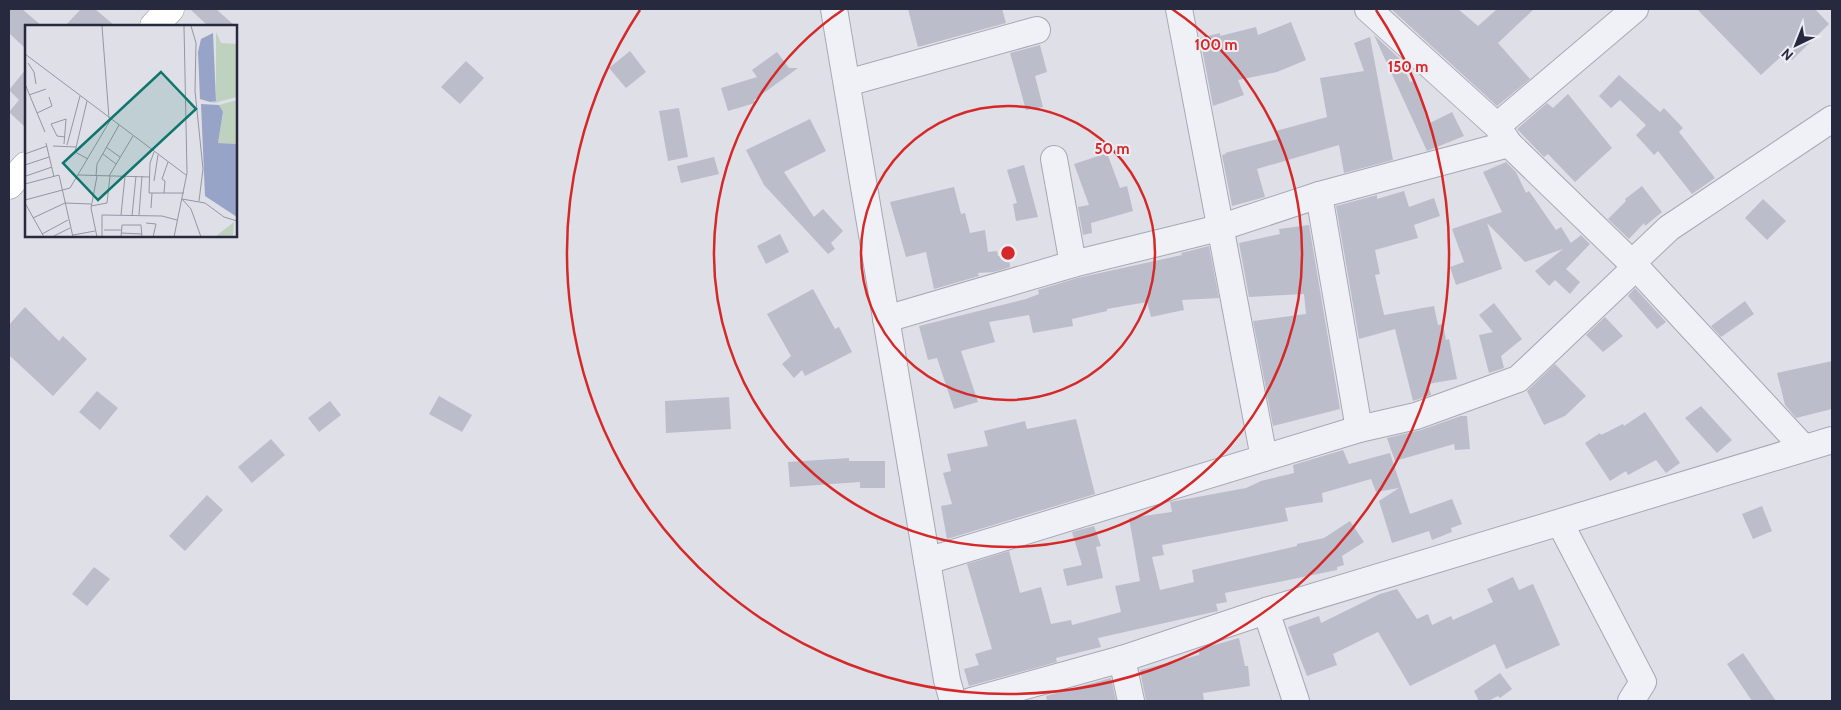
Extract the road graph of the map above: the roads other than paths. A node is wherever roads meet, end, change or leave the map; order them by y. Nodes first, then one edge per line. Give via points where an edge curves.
1 (170, 9) edge
2 (834, 9) edge
3 (1179, 9) edge
4 (1368, 9) edge
5 (1635, 9) edge
6 (155, 25) edge
7 (1037, 30) dead end
8 (847, 83) junction
9 (1832, 119) edge
10 (1503, 135) junction
11 (1054, 160) dead end
12 (25, 167) edge
13 (9, 185) edge
14 (1319, 195) junction
15 (1220, 228) junction
16 (1073, 264) junction
17 (1633, 265) junction
18 (886, 319) junction
19 (1359, 429) junction
20 (1832, 440) edge
21 (1804, 448) junction
22 (1264, 458) junction
23 (1560, 522) junction
24 (927, 561) junction
25 (1266, 611) junction
26 (1122, 659) junction
27 (953, 701) edge
28 (971, 701) edge
29 (1131, 701) edge
30 (1296, 701) edge
31 (1631, 701) edge

1 - 6 main road
2 - 8 street
3 - 15 street
4 - 10 street
5 - 10 street
7 - 8 street
8 - 18 street
9 - 17 street via 1669,228
10 - 14 street
10 - 17 street
11 - 16 street
12 - 13 main road
14 - 15 street
14 - 19 street
15 - 16 street
15 - 22 street
16 - 18 street
17 - 19 street via 1518,379 1416,416
17 - 21 street
18 - 24 street
19 - 22 street
20 - 21 street
21 - 23 street
22 - 24 street
23 - 25 street
23 - 31 street via 1643,682
24 - 27 street
25 - 26 street
25 - 30 street
26 - 28 street
26 - 29 street

